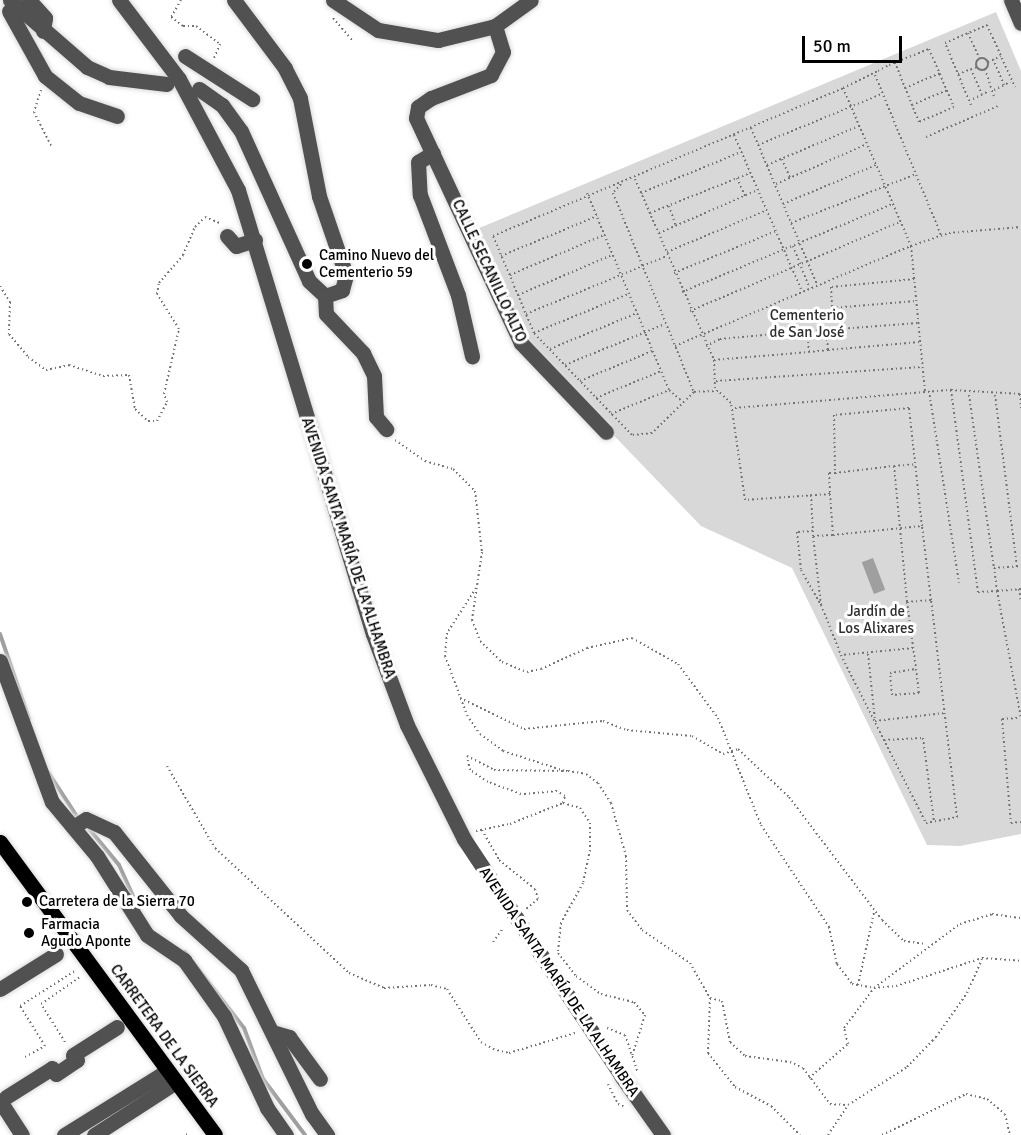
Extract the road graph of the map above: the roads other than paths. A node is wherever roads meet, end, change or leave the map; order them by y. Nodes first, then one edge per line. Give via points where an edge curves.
1 (4, 0) edge
2 (10, 0) edge
3 (29, 0) edge
4 (119, 0) edge
5 (234, 0) edge
6 (531, 0) edge
7 (1011, 0) edge
8 (330, 6) edge
9 (514, 6) edge
10 (1021, 23) edge
11 (495, 26) junction
12 (43, 31) junction
13 (185, 56) dead end
14 (167, 84) dead end
15 (199, 89) dead end
16 (252, 99) dead end
17 (117, 116) dead end
18 (434, 153) junction
19 (227, 236) road end
20 (255, 240) junction
21 (325, 296) junction
22 (472, 356) dead end
23 (386, 429) road end
24 (606, 432) dead end
25 (0, 661) edge
26 (79, 823) junction
27 (0, 842) edge
28 (56, 954) dead end
29 (0, 990) edge
30 (117, 1027) dead end
31 (272, 1032) junction
32 (172, 1076) junction
33 (320, 1079) dead end
34 (3, 1099) edge
35 (22, 1135) edge
36 (64, 1135) edge
37 (94, 1135) edge
38 (215, 1135) edge
39 (286, 1135) edge
40 (327, 1135) edge
41 (663, 1135) edge

1 - 17 street via 45,76 79,103
2 - 12 street
3 - 12 street via 45,18
4 - 20 street, AVENIDA SANTA MARÍA DE LA ALHAMBRA via 204,122
5 - 21 street via 285,68 300,98 319,196 346,275 342,291
6 - 9 street
7 - 10 street
8 - 11 street via 378,30 411,39 452,39
9 - 11 street
11 - 18 street, CALLE SECANILLO ALTO via 503,52 491,75 418,107 416,118
12 - 14 street via 99,73
13 - 16 street
15 - 21 street via 222,105 241,131 302,269
18 - 22 street via 418,162 420,195 458,295
18 - 24 street, CALLE SECANILLO ALTO via 521,343
19 - 20 street via 236,246
20 - 41 street, AVENIDA SANTA MARÍA DE LA ALHAMBRA, bridge via 373,634 407,725 463,836
21 - 23 street via 326,315 363,353 374,376 376,417
25 - 26 street via 39,777
26 - 31 street via 124,842 181,916 242,970
26 - 39 street via 147,935 184,960 224,1016 267,1108
27 - 32 main road, CARRETERA DE LA SIERRA
28 - 29 street
30 - 34 street via 74,1055 77,1060 56,1074 52,1068
31 - 33 street via 289,1037
31 - 40 street
32 - 36 street
32 - 37 street
32 - 38 main road, CARRETERA DE LA SIERRA
34 - 35 street

